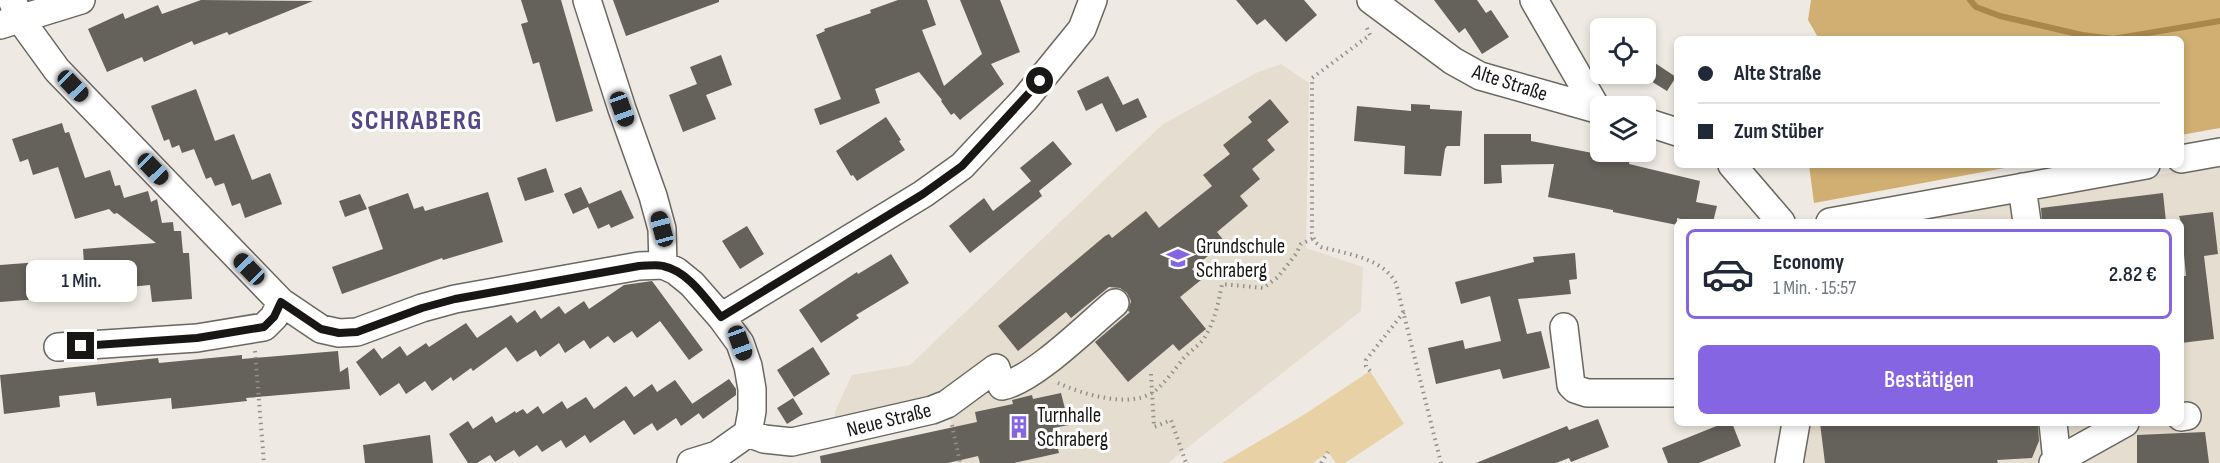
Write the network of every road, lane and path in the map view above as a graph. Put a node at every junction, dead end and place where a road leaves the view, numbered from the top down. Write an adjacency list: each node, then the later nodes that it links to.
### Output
1 (81, 0): 6 (street)
2 (587, 0): 20 (street)
3 (1093, 0): 24 (street)
4 (1534, 0): 7 (street)
5 (1369, 13): 8 (street, Alte Straße); 19 (path)
6 (11, 14): 21 (street)
7 (1591, 96)
8 (1590, 107)
9 (1656, 125): 10 (street)
10 (1674, 131)
11 (2220, 153): 12 (street)
12 (2184, 159)
13 (1735, 168): 16 (street)
14 (2129, 168): 15 (street)
15 (2022, 187): 17 (street); 18 (street)
16 (1778, 219)
17 (1846, 219)
18 (2027, 219)
19 (1314, 238): 23 (path); 31 (path)
20 (663, 265): 21 (street); 24 (street)
21 (281, 302): 26 (street)
22 (1115, 303): 28 (street, Neue Straße)
23 (1404, 312): 29 (path); 46 (path)
24 (721, 317): 37 (street)
25 (1564, 327): 32 (street)
26 (254, 329): 27 (street); 40 (path)
27 (58, 347)
28 (1039, 367): 31 (path); 33 (street, Neue Straße)
29 (1370, 371)
30 (1151, 374): 31 (path)
31 (1152, 393): 44 (path)
32 (1674, 393)
33 (947, 404): 37 (street, Neue Straße); 43 (path)
34 (1795, 426): 47 (street)
35 (2053, 426): 39 (street)
36 (2120, 426): 39 (street)
37 (748, 433): 41 (street); 42 (street)
38 (1328, 452): 45 (path)
39 (2055, 462)
40 (264, 463)
41 (691, 463)
42 (720, 463)
43 (960, 463)
44 (1186, 463)
45 (1321, 463)
46 (1441, 463)
47 (1789, 463)

